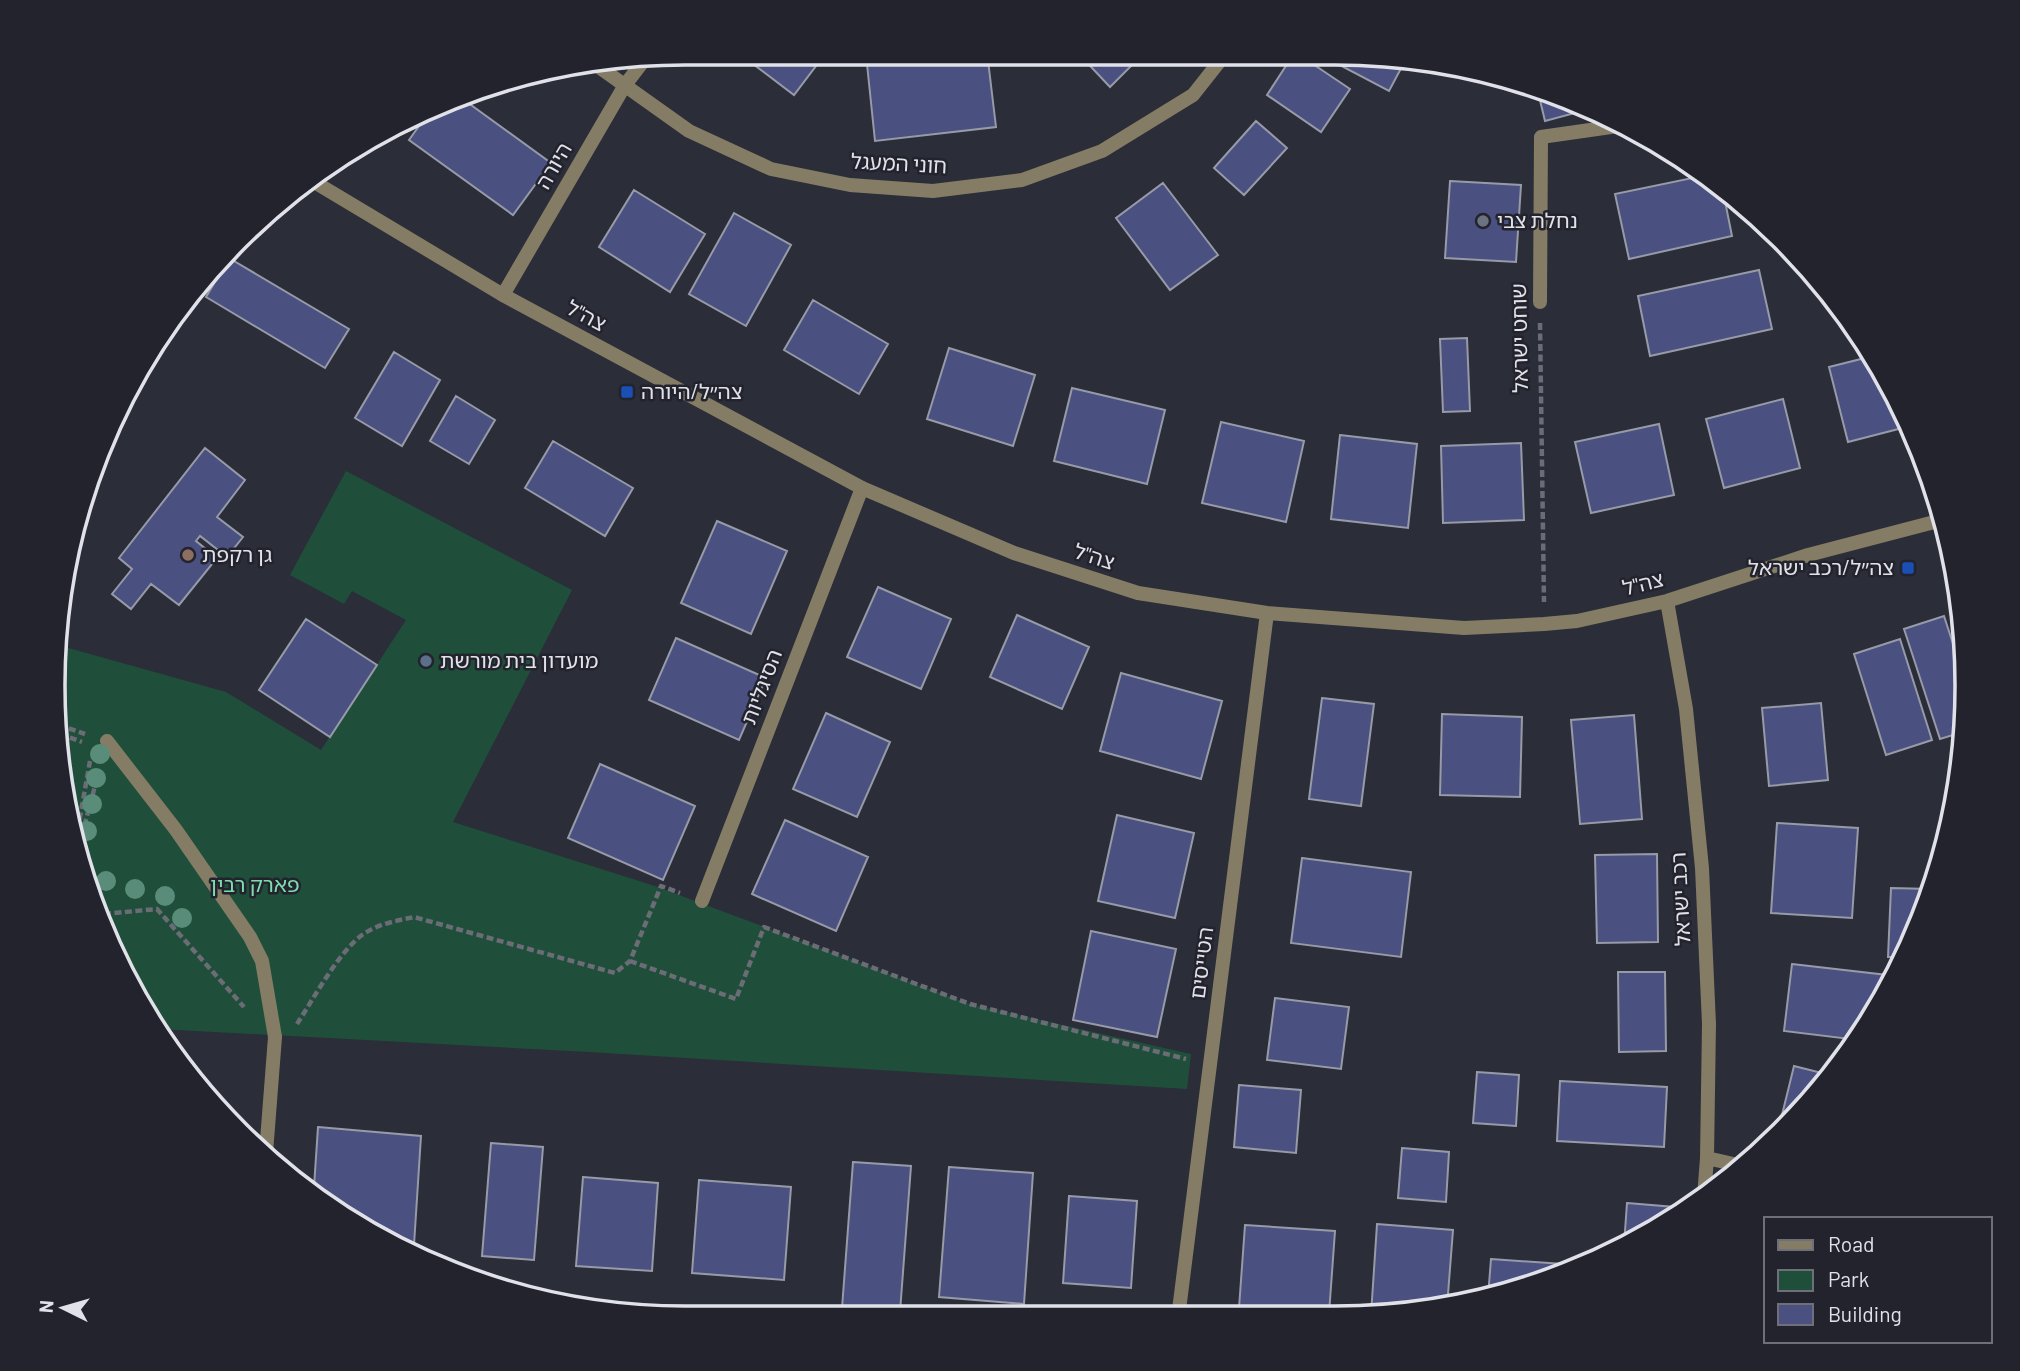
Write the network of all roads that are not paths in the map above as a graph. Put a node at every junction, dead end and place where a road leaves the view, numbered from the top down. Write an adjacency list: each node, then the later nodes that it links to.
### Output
1 (1217, 65): 4 (street, חוני המעגל)
2 (639, 67): 4 (street, היורה)
3 (603, 70): 4 (street, חוני המעגל)
4 (625, 85): 7 (street, היורה)
5 (1606, 128): 8 (street, שוחט ישראל)
6 (319, 185): 7 (street, צה"ל)
7 (503, 295): 9 (street, צה"ל)
8 (1540, 302)
9 (862, 488): 12 (street, צה"ל); 14 (street, הסיגליות)
10 (1933, 522): 11 (street, צה"ל)
11 (1667, 601): 12 (street, צה"ל); 16 (street, רכב ישראל)
12 (1267, 613): 19 (street, הטייסים)
13 (100, 743): 15 (street)
14 (702, 901)
15 (267, 1143)
16 (1707, 1158): 17 (street); 18 (street, רכב ישראל)
17 (1730, 1163)
18 (1705, 1183)
19 (1180, 1306)

